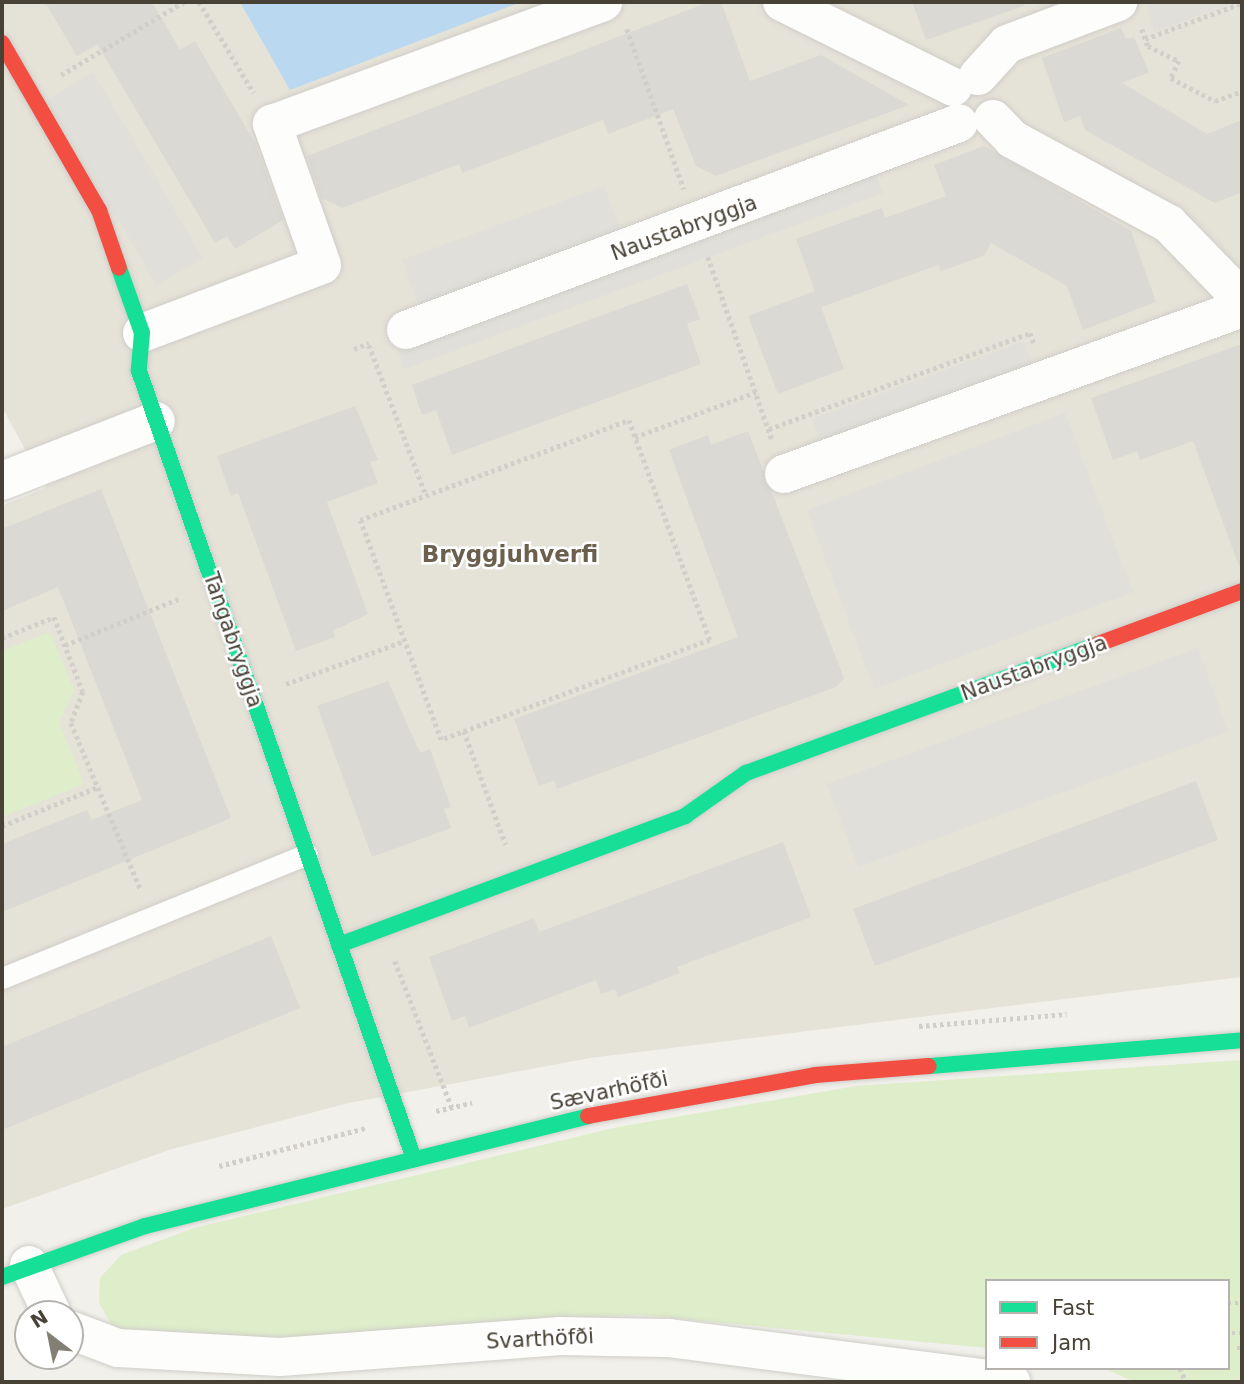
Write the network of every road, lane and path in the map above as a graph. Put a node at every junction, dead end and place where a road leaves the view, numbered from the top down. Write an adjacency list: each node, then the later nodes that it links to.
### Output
1 (184, 2): 10 (path)
2 (199, 2): 12 (path)
3 (782, 2): 11 (street)
4 (1242, 3): 7 (path)
5 (1118, 6): 7 (path); 11 (street, Naustabryggja)
6 (612, 8): 12 (street); 13 (path)
7 (1145, 39): 9 (path)
8 (2, 43): 10 (street, Tangabryggja)
9 (1242, 91)
10 (31, 94): 17 (street, Tangabryggja)
11 (971, 101): 13 (street, Naustabryggja); 14 (street)
12 (272, 124): 17 (street)
13 (696, 224): 16 (street, Naustabryggja); 20 (path)
14 (1242, 299)
15 (1242, 308): 19 (street)
16 (406, 330)
17 (142, 333): 21 (street, Tangabryggja)
18 (369, 343): 26 (path)
19 (1046, 379): 22 (path); 24 (street)
20 (756, 393): 22 (path); 23 (path)
21 (156, 421): 25 (street); 27 (street, Tangabryggja)
22 (769, 429): 24 (path)
23 (635, 437): 26 (path); 33 (path)
24 (785, 474)
25 (2, 481)
26 (426, 495): 30 (path)
27 (213, 585): 31 (path); 32 (street, Tangabryggja)
28 (1242, 591): 37 (street, Naustabryggja)
29 (2, 638): 31 (path)
30 (404, 641): 32 (path); 33 (path)
31 (65, 645): 34 (path)
32 (252, 696): 36 (street, Tangabryggja)
33 (464, 731): 37 (path)
34 (98, 787): 35 (path); 38 (path)
35 (2, 826)
36 (307, 854): 38 (lane); 40 (street, Tangabryggja)
37 (519, 878): 39 (street)
38 (153, 917): 41 (lane)
39 (383, 929): 40 (street); 43 (path)
40 (339, 945): 44 (street, Tangabryggja)
41 (2, 978)
42 (1242, 1040): 44 (street, Sævarhöfði)
43 (452, 1108)
44 (414, 1159): 45 (street, Sævarhöfði)
45 (15, 1271): 46 (street)
46 (40, 1300)
47 (1232, 1333): 48 (path)
48 (1242, 1333)
49 (84, 1335): 50 (street, Svarthöfði)
50 (1011, 1382)

